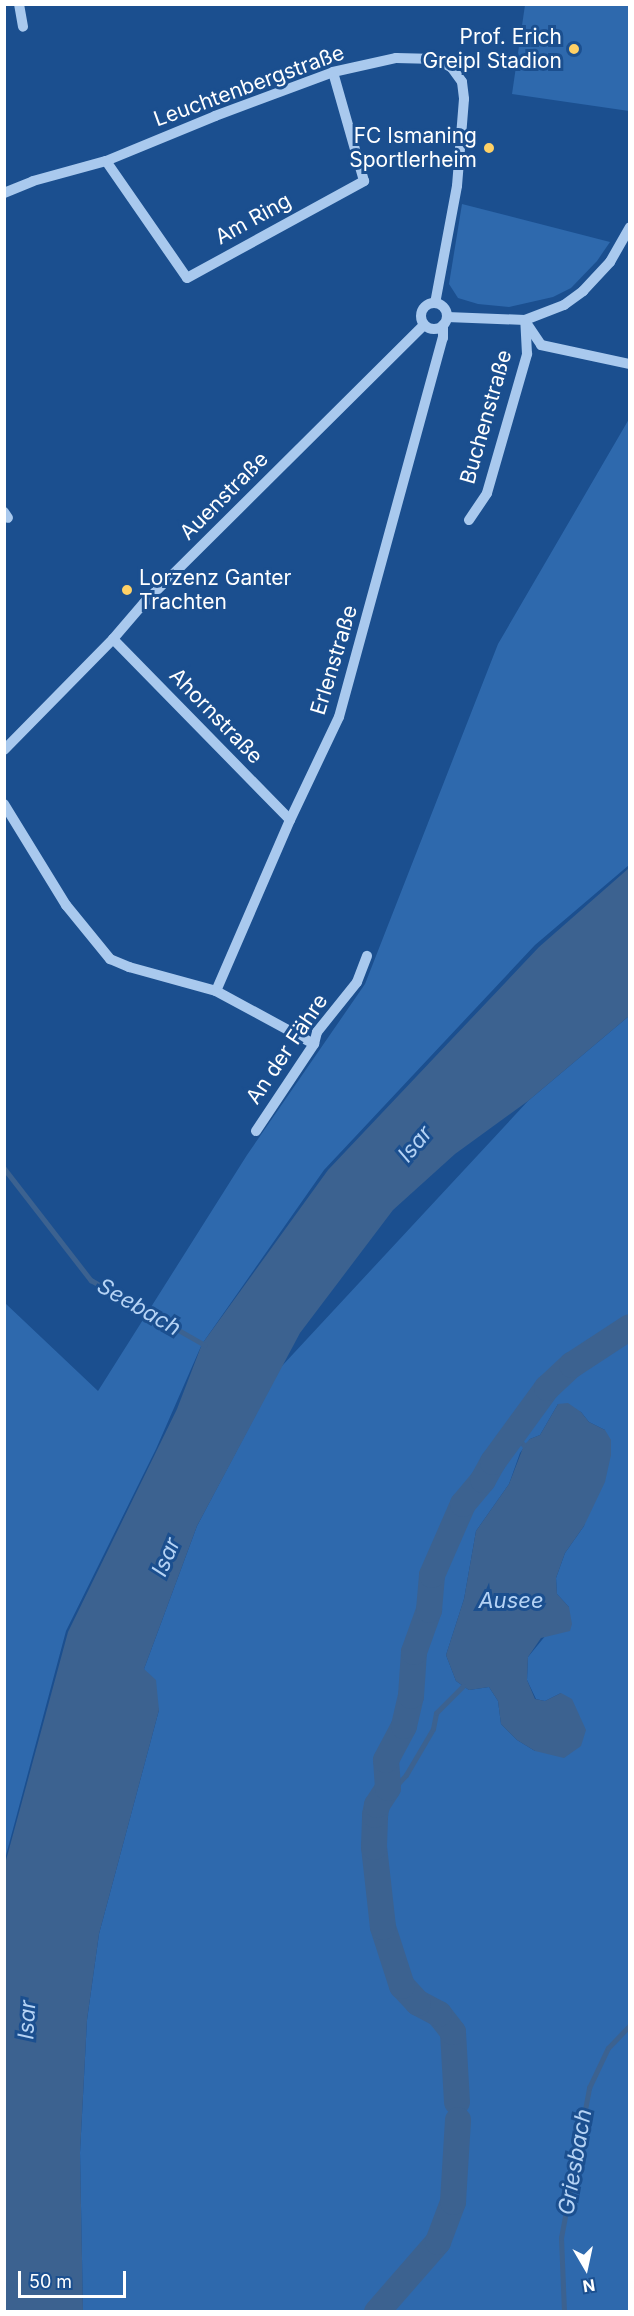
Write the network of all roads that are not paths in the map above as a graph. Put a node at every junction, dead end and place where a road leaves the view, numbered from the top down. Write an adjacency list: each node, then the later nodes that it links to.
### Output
1 (19, 4): 2 (street)
2 (23, 27)
3 (333, 72): 4 (street, Leuchtenbergstraße); 4 (street, Am Ring); 7 (street, Leuchtenbergstraße)
4 (106, 161): 5 (street, Leuchtenbergstraße)
5 (4, 192)
6 (630, 227): 8 (street)
7 (435, 303): 9 (street); 10 (street)
8 (525, 320): 9 (street); 11 (street); 12 (street, Buchenstraße)
9 (445, 321): 10 (street); 16 (street, Erlenstraße)
10 (424, 325): 13 (street, Auenstraße)
11 (630, 364)
12 (469, 520)
13 (113, 639): 14 (street, Auenstraße); 16 (street, Ahornstraße)
14 (4, 750)
15 (4, 804): 18 (street)
16 (290, 820): 18 (street, Erlenstraße)
17 (367, 956): 19 (street, An der Fähre)
18 (216, 990): 19 (street)
19 (314, 1044): 20 (street, An der Fähre)
20 (256, 1131)

